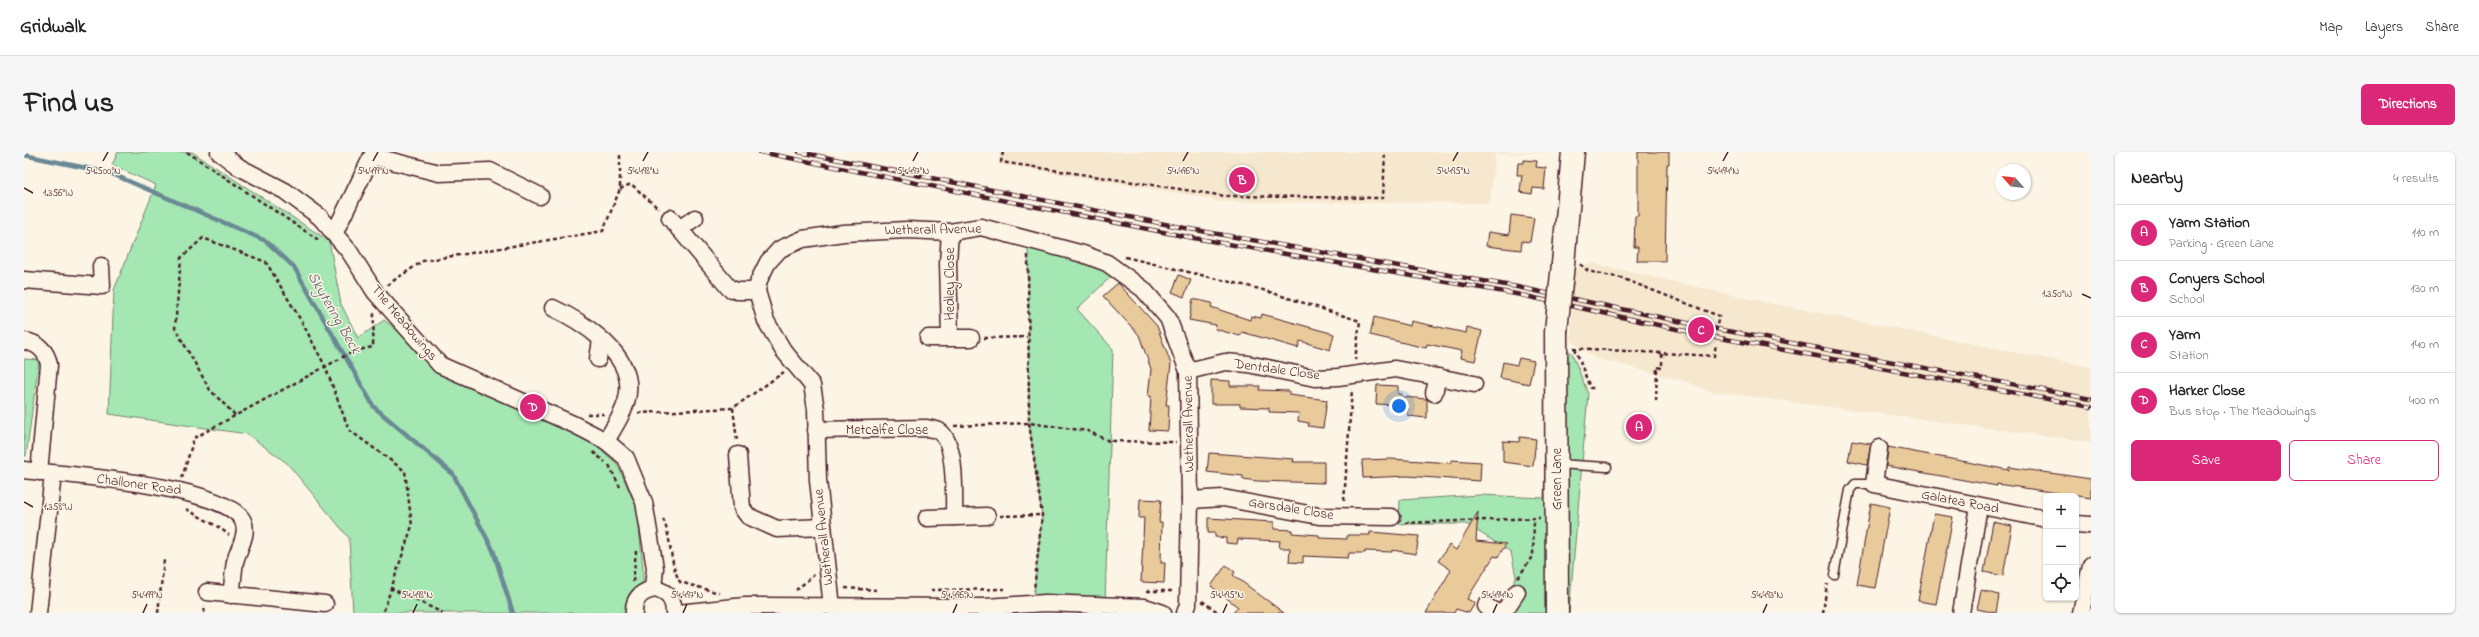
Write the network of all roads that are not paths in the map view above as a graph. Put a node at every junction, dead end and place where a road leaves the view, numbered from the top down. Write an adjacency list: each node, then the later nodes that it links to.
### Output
1 (219, 152): 6 (street, The Meadowings)
2 (1573, 152): 25 (main road, Green Lane, bridge)
3 (540, 196): 6 (street)
4 (695, 218): 9 (street)
5 (950, 232): 9 (street, Wetherall Avenue); 11 (street, Hedley Close); 17 (street, Wetherall Avenue)
6 (328, 238): 22 (street, The Meadowings)
7 (101, 266): 8 (street)
8 (24, 280)
9 (757, 291): 21 (street, Wetherall Avenue)
10 (553, 308): 14 (street)
11 (950, 337): 12 (street, Hedley Close); 13 (street, Hedley Close)
12 (928, 338)
13 (971, 338)
14 (601, 340): 16 (street); 22 (street)
15 (24, 341): 27 (street)
16 (598, 359)
17 (1188, 371): 18 (street, Dentdale Close); 29 (street, Wetherall Avenue)
18 (1438, 377): 19 (street, Dentdale Close); 20 (street)
19 (1474, 384)
20 (1434, 394)
21 (816, 430): 32 (street, Metcalfe Close); 38 (street, Wetherall Avenue)
22 (606, 441): 41 (street, The Meadowings)
23 (1879, 448): 28 (street)
24 (738, 455): 38 (street)
25 (1557, 464): 26 (lane); 56 (main road, Green Lane)
26 (1608, 467)
27 (39, 472): 44 (street, Challoner Road); 49 (street)
28 (1874, 484): 30 (street, Galatea Road); 40 (lane)
29 (1190, 500): 33 (street, Garsdale Close); 54 (street, Wetherall Avenue)
30 (1980, 506): 35 (street, Galatea Road); 57 (street)
31 (987, 516): 32 (street)
32 (954, 517): 34 (street)
33 (1392, 517)
34 (927, 518)
35 (2043, 519)
36 (2079, 524): 37 (street)
37 (2091, 525)
38 (823, 527): 46 (street, Wetherall Avenue)
39 (2091, 565): 58 (street)
40 (1834, 575)
41 (653, 589): 50 (street); 51 (street)
42 (207, 592): 44 (street)
43 (1517, 592): 55 (street)
44 (231, 595): 45 (street)
45 (315, 607)
46 (832, 607): 47 (street); 48 (street)
47 (728, 610): 52 (street)
48 (985, 610): 53 (street)
49 (38, 613)
50 (634, 613)
51 (674, 613)
52 (678, 613)
53 (1163, 613)
54 (1185, 613)
55 (1503, 613)
56 (1557, 613)
57 (1961, 613)
58 (2081, 613)

